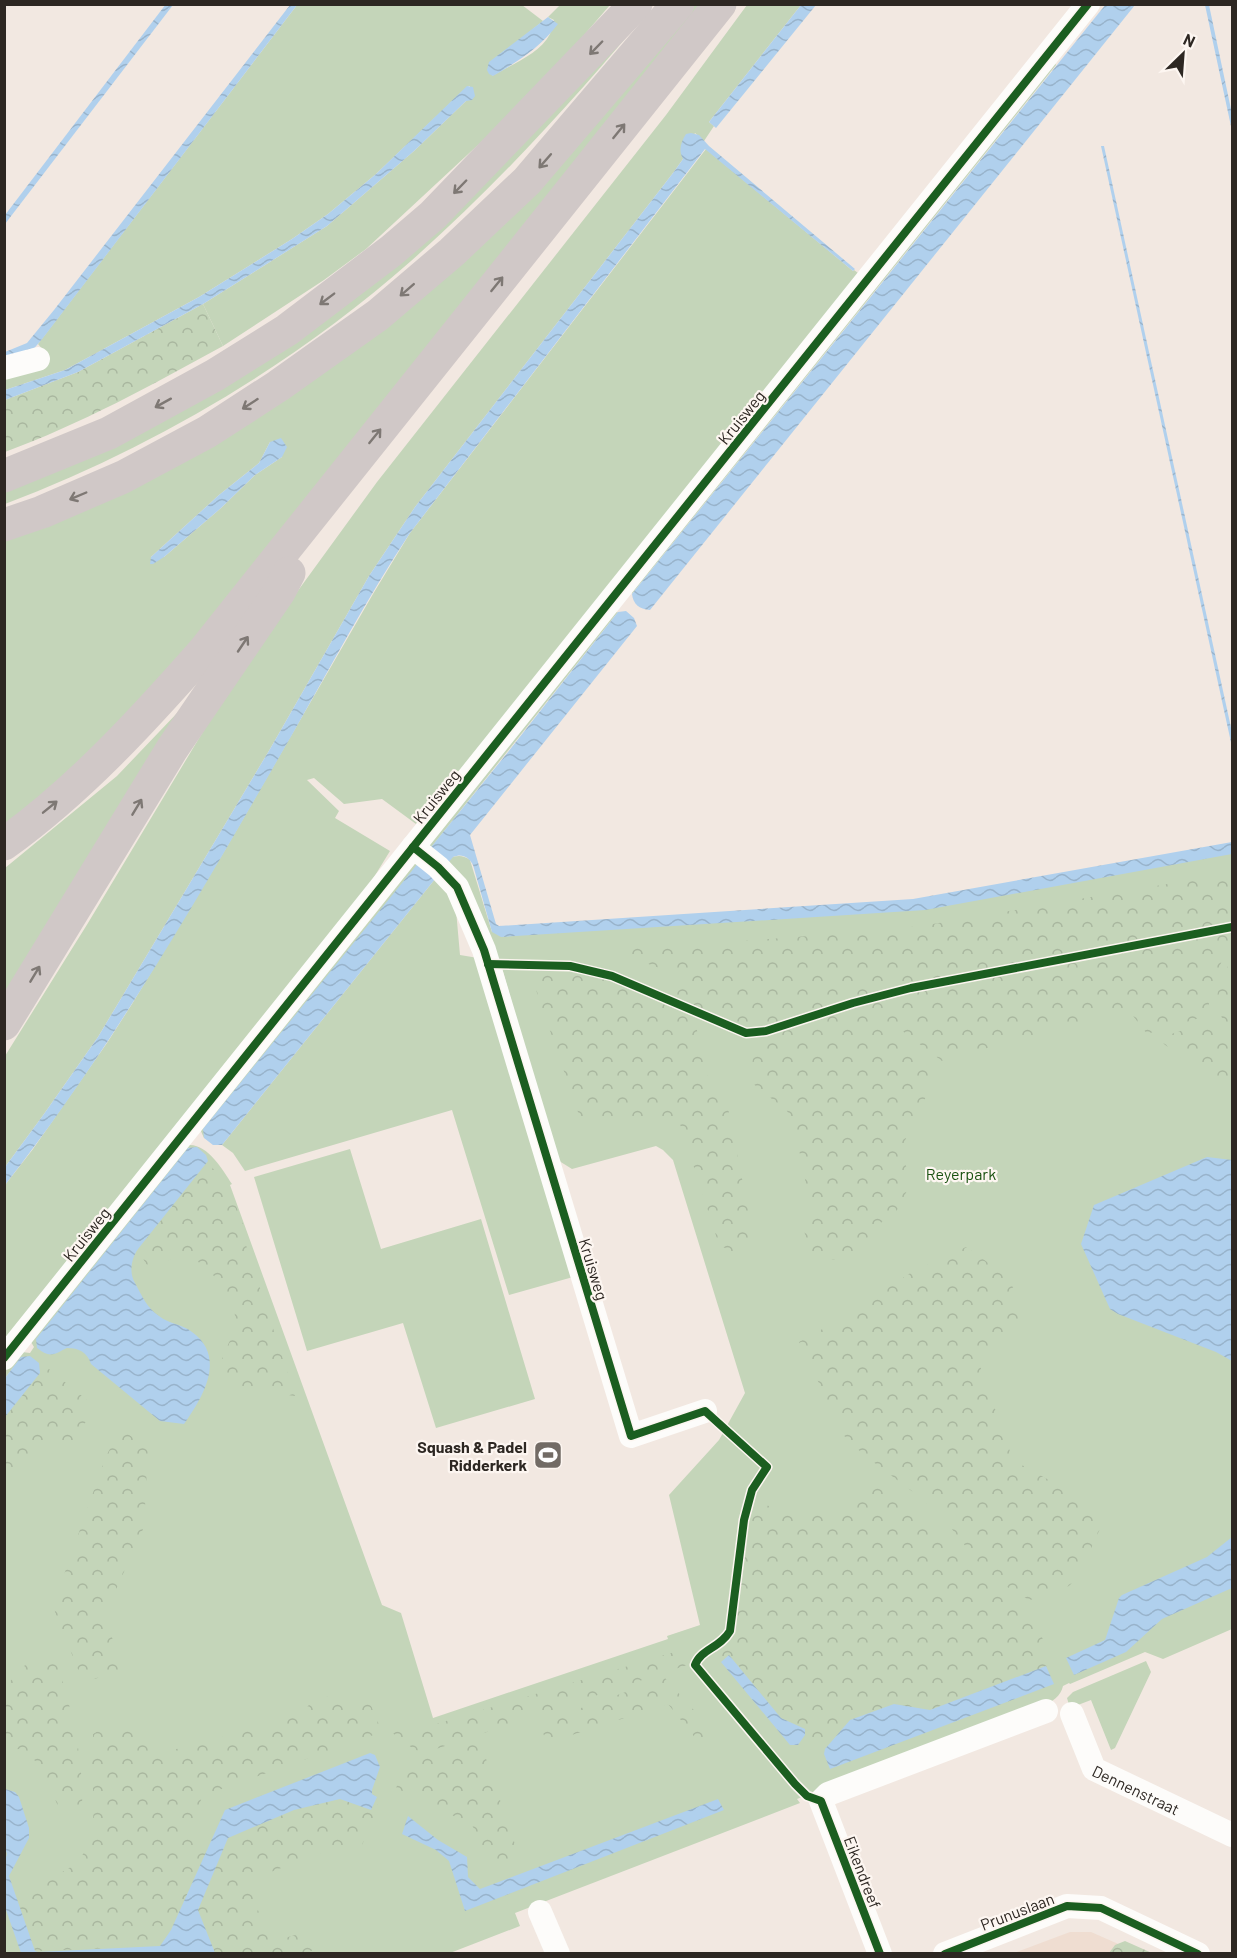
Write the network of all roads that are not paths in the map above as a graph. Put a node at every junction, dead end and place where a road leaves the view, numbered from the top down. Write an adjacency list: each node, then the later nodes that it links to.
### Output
1 (636, 4): 7 (highway, one-way to 7)
2 (678, 4): 9 (highway, one-way to 9)
3 (720, 4): 8 (highway, one-way to 3)
4 (1088, 4): 11 (street, Kruisweg)
5 (38, 359): 6 (street)
6 (4, 368)
7 (4, 476)
8 (339, 482): 10 (highway, one-way to 8); 12 (highway, one-way to 8)
9 (4, 525)
10 (4, 844)
11 (426, 857): 13 (street, Kruisweg); 14 (street, Kruisweg)
12 (4, 1024)
13 (4, 1358)
14 (705, 1411)
15 (1046, 1711): 20 (street, Eikendreef)
16 (1072, 1714): 17 (street, Dennenstraat)
17 (1233, 1835)
18 (540, 1912): 19 (street)
19 (558, 1953)
20 (880, 1953)
21 (945, 1953): 22 (street, Prunuslaan)
22 (1198, 1953)

